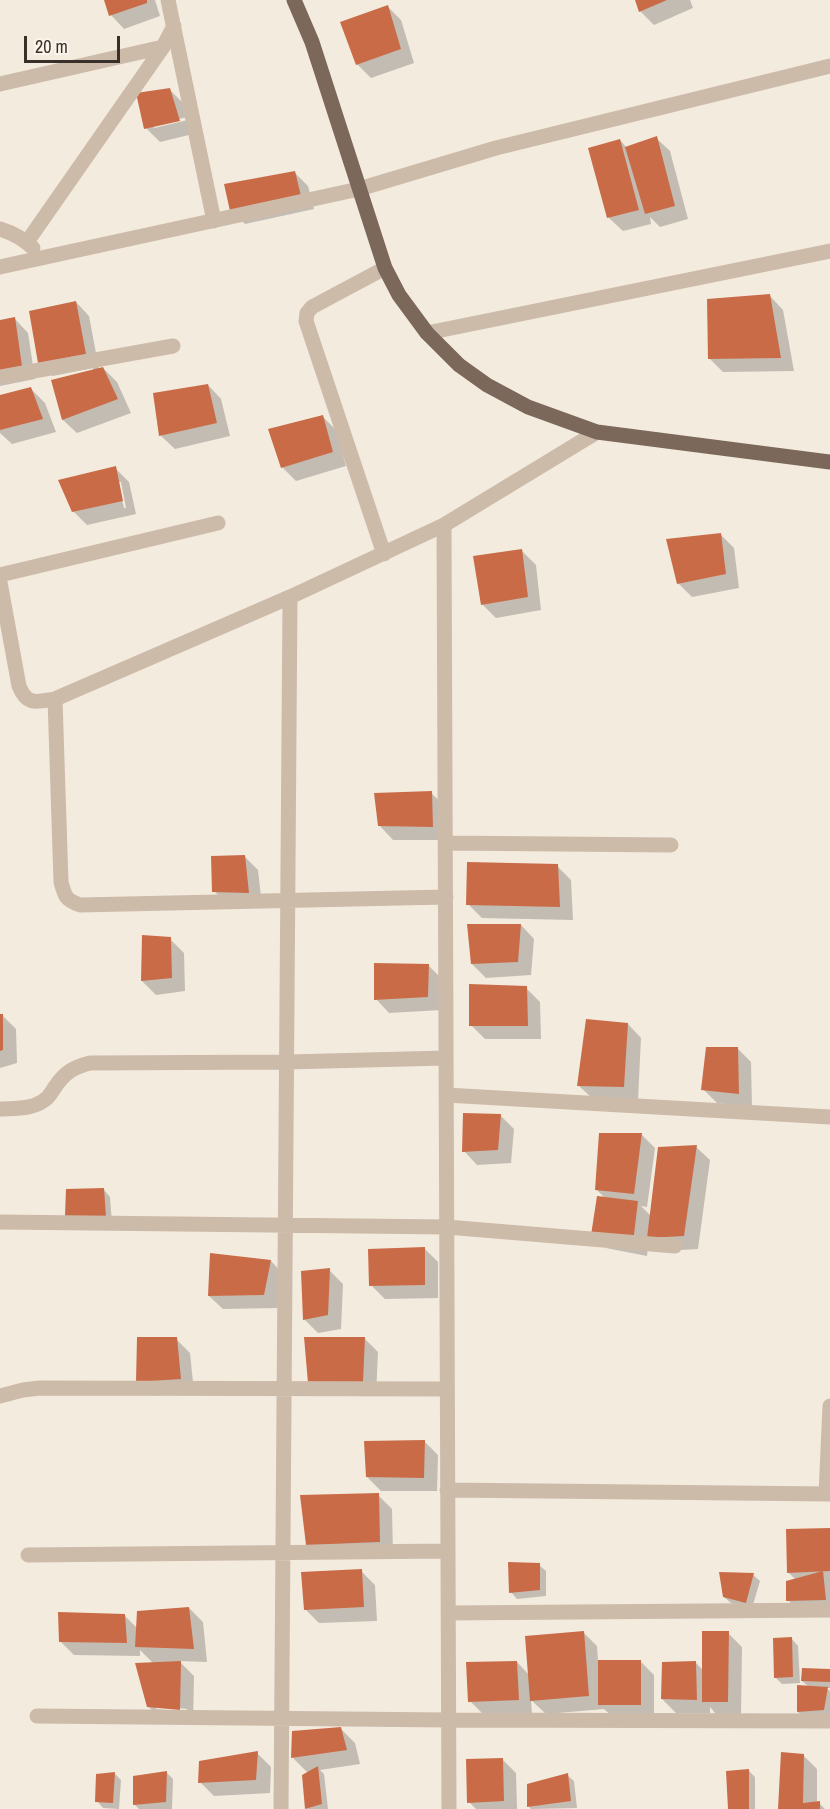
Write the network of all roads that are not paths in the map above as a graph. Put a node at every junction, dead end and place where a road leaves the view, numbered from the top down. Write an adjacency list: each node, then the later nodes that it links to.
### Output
1 (168, 0): 3 (street)
2 (294, 0): 7 (main road)
3 (174, 26): 4 (street); 8 (street)
4 (163, 47): 6 (street); 10 (street)
5 (830, 66): 7 (street)
6 (0, 84)
7 (359, 189): 8 (street); 14 (main road)
8 (214, 221): 12 (street)
9 (0, 229): 10 (street)
10 (27, 242): 12 (street)
11 (830, 251): 15 (street)
12 (42, 258): 13 (street)
13 (0, 267)
14 (385, 268): 15 (main road); 22 (street)
15 (427, 333): 18 (main road)
16 (173, 346): 17 (street)
17 (0, 377)
18 (597, 432): 19 (main road); 21 (street)
19 (830, 462)
20 (218, 523): 23 (street)
21 (444, 525): 22 (street); 27 (street)
22 (384, 554): 25 (street)
23 (0, 575)
24 (0, 582): 26 (street)
25 (290, 597): 26 (street); 30 (street)
26 (55, 699): 30 (street)
27 (445, 843): 28 (street); 29 (street)
28 (671, 845)
29 (446, 897): 30 (street); 31 (street)
30 (288, 900): 32 (street)
31 (446, 1058): 32 (street); 33 (street)
32 (287, 1062): 34 (street); 37 (street)
33 (446, 1095): 35 (street); 38 (street)
34 (0, 1109)
35 (830, 1116)
36 (0, 1222): 37 (street)
37 (286, 1226): 38 (street); 40 (street)
38 (447, 1227): 39 (street); 41 (street)
39 (675, 1246)
40 (285, 1388): 41 (street); 42 (street); 47 (street)
41 (447, 1389): 44 (street)
42 (0, 1396)
43 (830, 1406): 45 (street)
44 (447, 1490): 45 (street); 46 (street)
45 (828, 1494)
46 (448, 1551): 47 (street); 50 (street)
47 (283, 1553): 48 (street); 52 (street)
48 (28, 1555)
49 (830, 1610): 50 (street)
50 (448, 1613): 53 (street)
51 (37, 1716): 52 (street)
52 (282, 1718): 53 (street); 55 (street)
53 (449, 1720): 54 (street); 56 (street)
54 (830, 1721)
55 (281, 1809)
56 (449, 1809)

